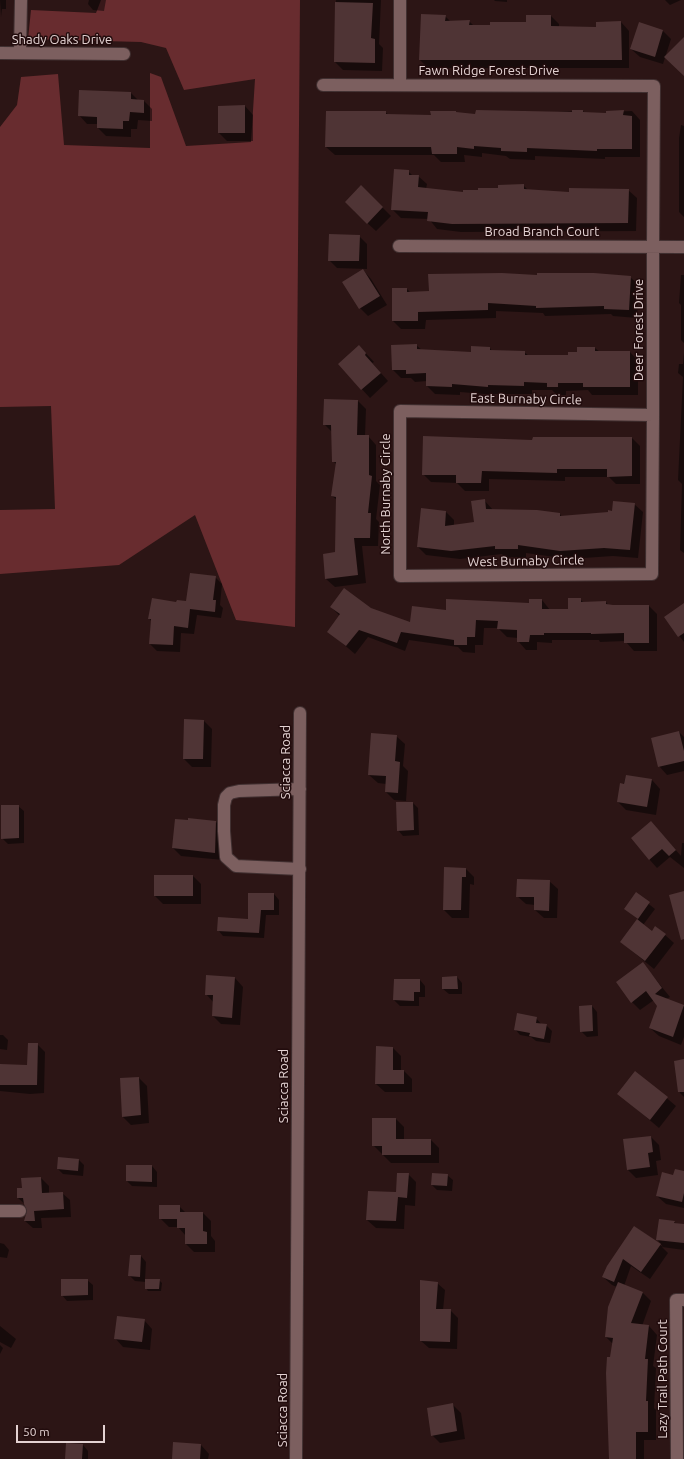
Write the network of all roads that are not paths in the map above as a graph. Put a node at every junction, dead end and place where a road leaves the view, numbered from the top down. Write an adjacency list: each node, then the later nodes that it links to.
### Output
1 (21, 0): 4 (street)
2 (400, 0): 7 (street)
3 (0, 53): 4 (street, Shady Oaks Drive)
4 (20, 53): 5 (street, Shady Oaks Drive)
5 (124, 54)
6 (323, 84): 7 (street, Fawn Ridge Forest Drive)
7 (400, 84): 8 (street, Fawn Ridge Forest Drive)
8 (654, 86): 10 (street, Deer Forest Drive)
9 (399, 246): 10 (street, Broad Branch Court)
10 (653, 247): 11 (street, Broad Branch Court); 13 (street, Deer Forest Drive)
11 (684, 247)
12 (400, 411): 13 (street, East Burnaby Circle); 15 (street, North Burnaby Circle)
13 (653, 415): 14 (street, Deer Forest Drive)
14 (652, 574): 15 (street, West Burnaby Circle)
15 (400, 576)
16 (300, 713): 17 (street, Sciacca Road)
17 (300, 789): 18 (street, Sciacca Road); 18 (street)
18 (300, 869): 22 (street, Sciacca Road)
19 (0, 1211): 20 (street)
20 (20, 1211)
21 (680, 1300): 23 (street, Lazy Trail Path Court)
22 (296, 1459)
23 (677, 1459)

